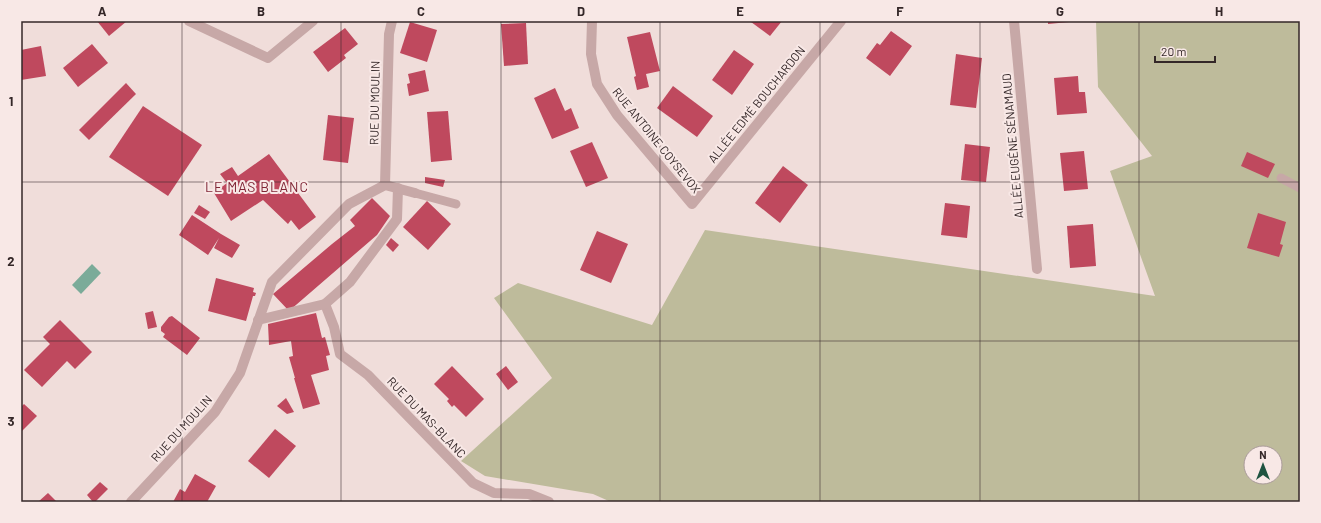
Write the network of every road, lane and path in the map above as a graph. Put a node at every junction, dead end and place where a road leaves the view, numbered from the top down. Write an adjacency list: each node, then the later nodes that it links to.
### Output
1 (189, 21): 2 (street)
2 (313, 21)
3 (392, 21): 8 (street, RUE DU MOULIN)
4 (592, 21): 13 (street, RUE ANTOINE COYSEVOX)
5 (841, 21): 13 (street, ALLÉE EDMÉ BOUCHARDON)
6 (1014, 21): 14 (street, ALLÉE EUGÉNE SÉNAMAUD)
7 (1281, 178): 10 (lane)
8 (385, 185): 9 (street); 16 (street, RUE DU MOULIN)
9 (398, 188): 11 (street); 15 (street)
10 (1300, 188)
11 (415, 193): 12 (lane)
12 (456, 204)
13 (692, 204)
14 (1037, 269)
15 (325, 304): 16 (street); 18 (street, RUE DU MAS-BLANC)
16 (258, 320): 17 (street, RUE DU MOULIN)
17 (131, 502)
18 (549, 502)

